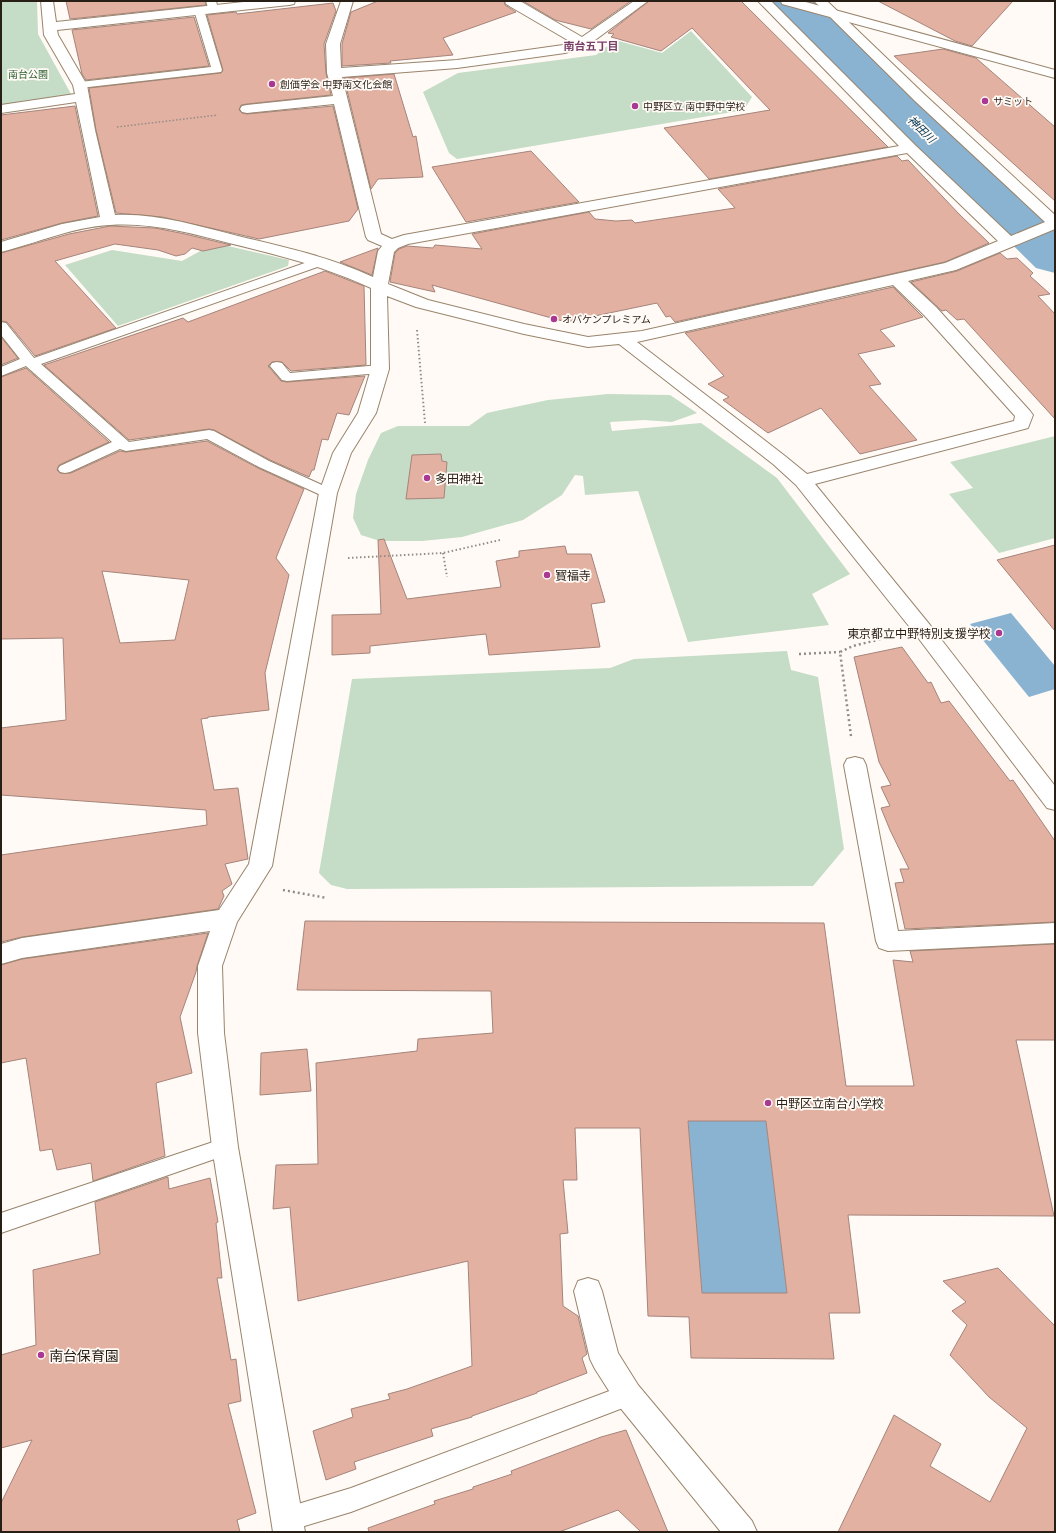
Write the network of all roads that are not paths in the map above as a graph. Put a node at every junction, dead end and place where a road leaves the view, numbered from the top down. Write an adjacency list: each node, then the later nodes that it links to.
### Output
1 (47, 1): 12 (street)
2 (289, 1): 8 (street)
3 (347, 1): 14 (street)
4 (511, 1): 13 (street)
5 (642, 1): 13 (street)
6 (764, 1): 20 (street)
7 (787, 1): 9 (street)
8 (212, 5): 10 (street)
9 (820, 5): 11 (street)
10 (199, 10): 12 (street); 16 (lane)
11 (835, 14): 15 (street); 22 (street)
12 (50, 27): 16 (street)
13 (582, 43): 14 (street)
14 (334, 73): 17 (street)
15 (1055, 74)
16 (82, 91): 18 (street); 21 (street)
17 (340, 99): 19 (street); 24 (street)
18 (1, 109)
19 (247, 109)
20 (910, 148): 23 (street); 24 (street)
21 (108, 220): 25 (street); 26 (street)
22 (1052, 224): 23 (street)
23 (1012, 241): 27 (street)
24 (392, 245): 28 (street)
25 (1, 247)
26 (319, 262): 28 (street); 31 (lane)
27 (897, 280): 30 (street); 37 (street)
28 (379, 286): 30 (street); 33 (street)
29 (1, 326): 31 (lane)
30 (623, 339): 37 (street)
31 (30, 361): 34 (lane); 35 (lane)
32 (277, 366): 33 (lane)
33 (380, 369): 38 (street)
34 (1, 372)
35 (121, 443): 36 (lane); 38 (lane)
36 (64, 469)
37 (803, 481): 40 (street)
38 (328, 493): 41 (street)
39 (855, 765): 42 (street)
40 (1055, 802)
41 (226, 920): 43 (street); 44 (street)
42 (1055, 934)
43 (1, 954)
44 (225, 1147): 45 (lane); 48 (street)
45 (1, 1223)
46 (588, 1291): 47 (street)
47 (628, 1395): 48 (lane); 49 (street)
48 (289, 1526)
49 (741, 1532)

